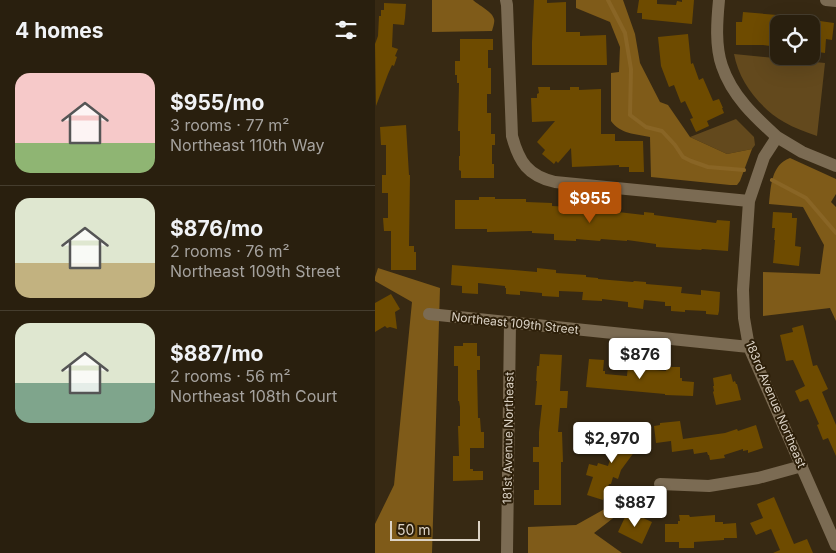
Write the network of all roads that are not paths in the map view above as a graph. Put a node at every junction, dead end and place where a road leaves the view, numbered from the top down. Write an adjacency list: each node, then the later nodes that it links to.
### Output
1 (506, 0): 7 (street)
2 (719, 0): 5 (street)
3 (826, 0): 4 (street)
4 (836, 1)
5 (777, 137): 6 (street); 7 (street, 183rd Avenue Northeast)
6 (836, 166)
7 (749, 201): 10 (street, 183rd Avenue Northeast)
8 (429, 314): 9 (street, Northeast 109th Street)
9 (509, 322): 10 (street, Northeast 109th Street); 14 (street, 181st Avenue Northeast)
10 (749, 347): 11 (street, 183rd Avenue Northeast)
11 (802, 466): 12 (street); 13 (street, 183rd Avenue Northeast)
12 (661, 484)
13 (836, 545)
14 (507, 553)

